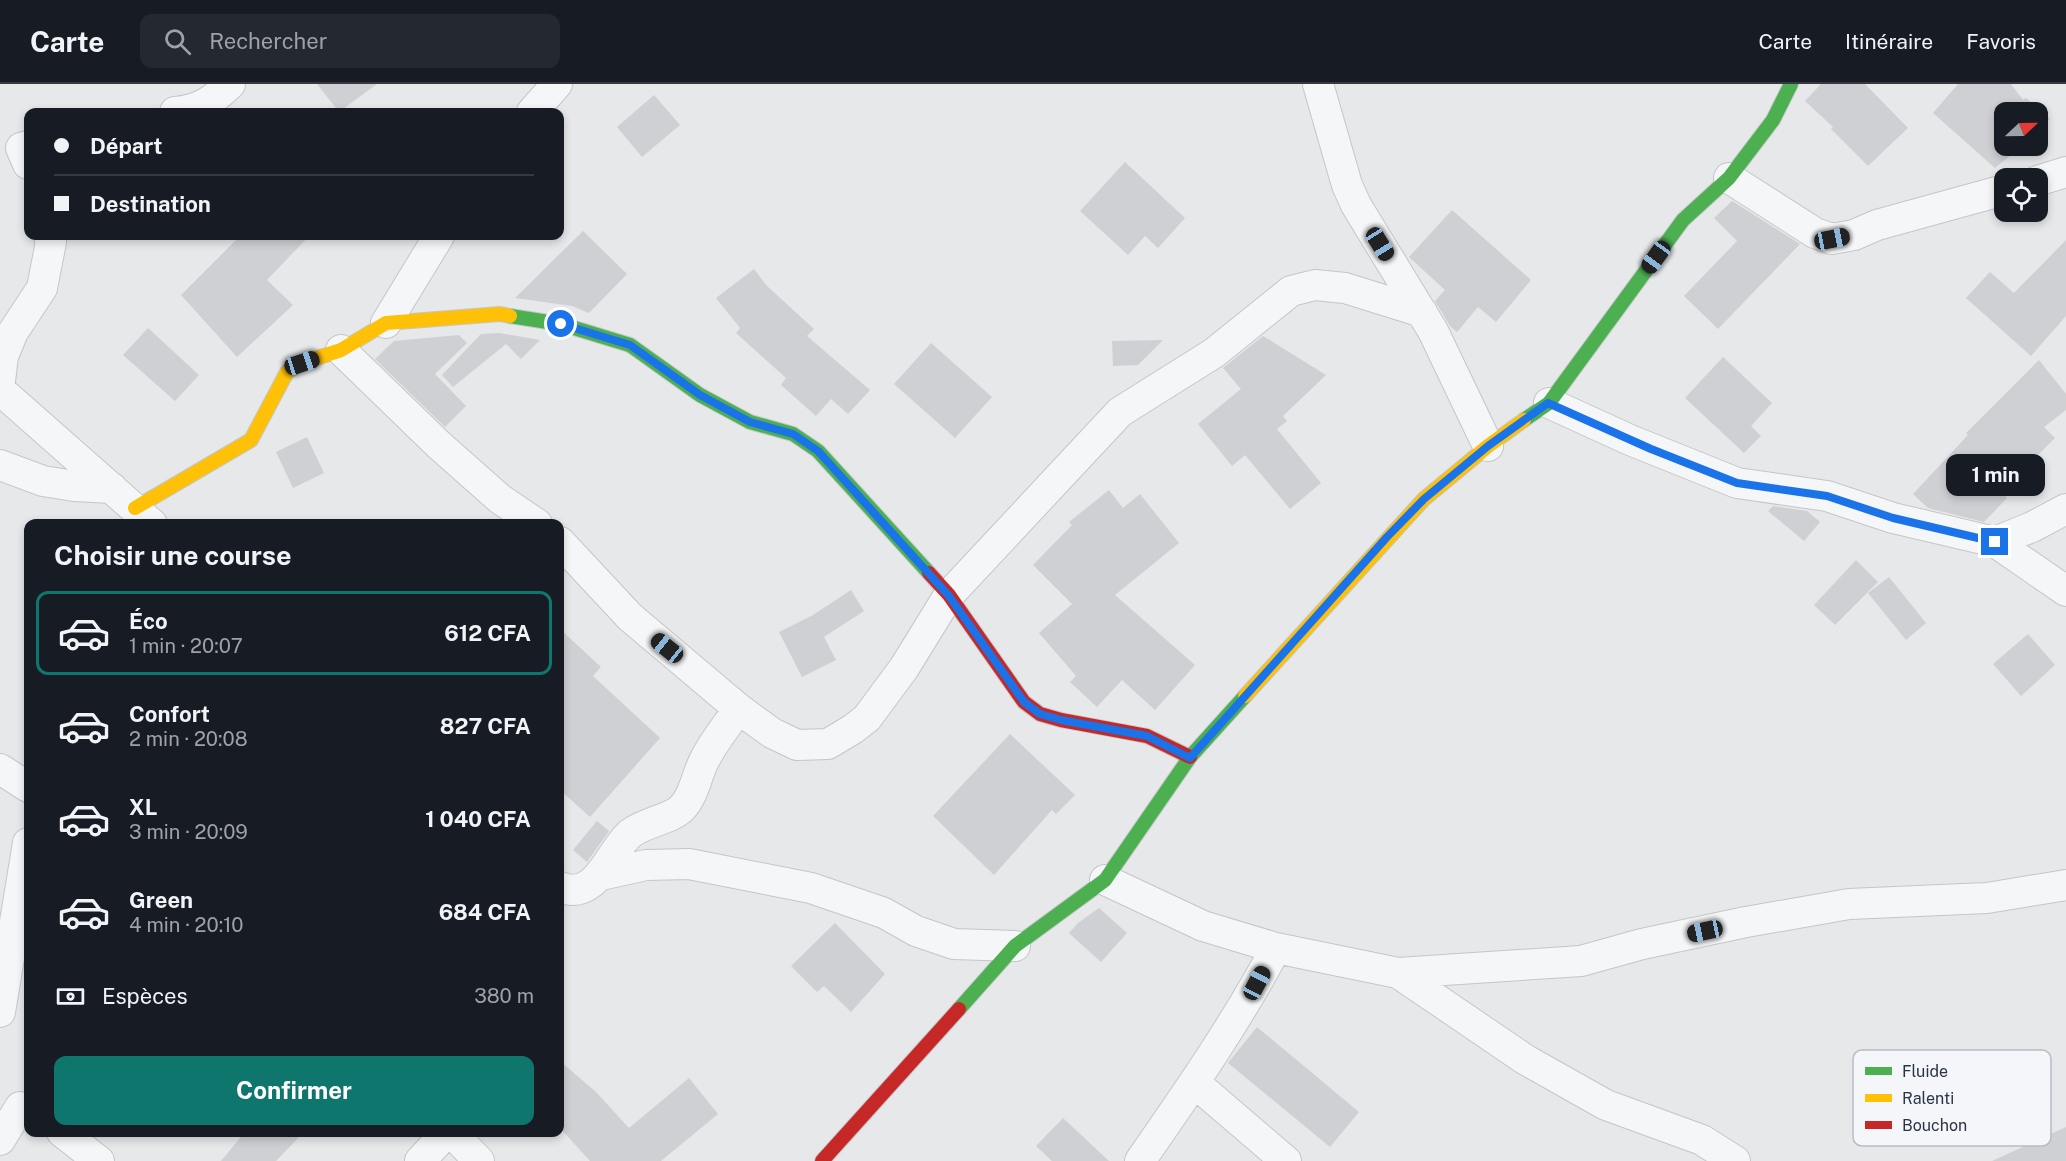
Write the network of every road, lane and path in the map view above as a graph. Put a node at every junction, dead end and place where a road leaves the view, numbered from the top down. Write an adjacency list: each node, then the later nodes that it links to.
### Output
1 (230, 84): 5 (street)
2 (557, 84): 6 (street)
3 (1318, 84): 13 (street)
4 (1791, 84): 8 (street)
5 (194, 108)
6 (536, 108)
7 (2066, 172): 9 (street)
8 (1729, 178): 10 (street); 18 (street)
9 (2048, 178)
10 (1994, 193)
11 (51, 240): 16 (street)
12 (437, 240): 14 (street)
13 (1422, 312): 19 (street); 28 (street)
14 (386, 323): 15 (street); 28 (street)
15 (341, 350): 23 (street); 24 (street)
16 (0, 381)
17 (0, 390): 21 (street)
18 (1548, 403): 19 (street); 25 (street)
19 (1488, 446): 30 (street)
20 (0, 465): 21 (street)
21 (112, 488): 23 (street)
22 (2066, 509): 25 (street)
23 (143, 516)
24 (530, 519)
25 (1995, 542): 27 (street)
26 (564, 546): 29 (street)
27 (2066, 591)
28 (949, 596): 29 (street); 30 (street)
29 (739, 709): 34 (street)
30 (1190, 758): 35 (street)
31 (0, 769): 32 (street)
32 (24, 785)
33 (24, 867): 41 (street)
34 (601, 875): 37 (street); 38 (street)
35 (1105, 880): 38 (street); 39 (street)
36 (2066, 885): 40 (street)
37 (564, 886)
38 (1015, 946): 48 (street)
39 (1276, 948): 40 (street); 42 (street)
40 (1398, 973): 54 (street)
41 (0, 1012)
42 (1195, 1083): 52 (street); 53 (street)
43 (16, 1105): 47 (street)
44 (68, 1137): 49 (street)
45 (444, 1137): 50 (street)
46 (454, 1137): 51 (street)
47 (0, 1140)
48 (830, 1159)
49 (99, 1161)
50 (420, 1161)
51 (479, 1161)
52 (1140, 1161)
53 (1286, 1161)
54 (1735, 1161)

